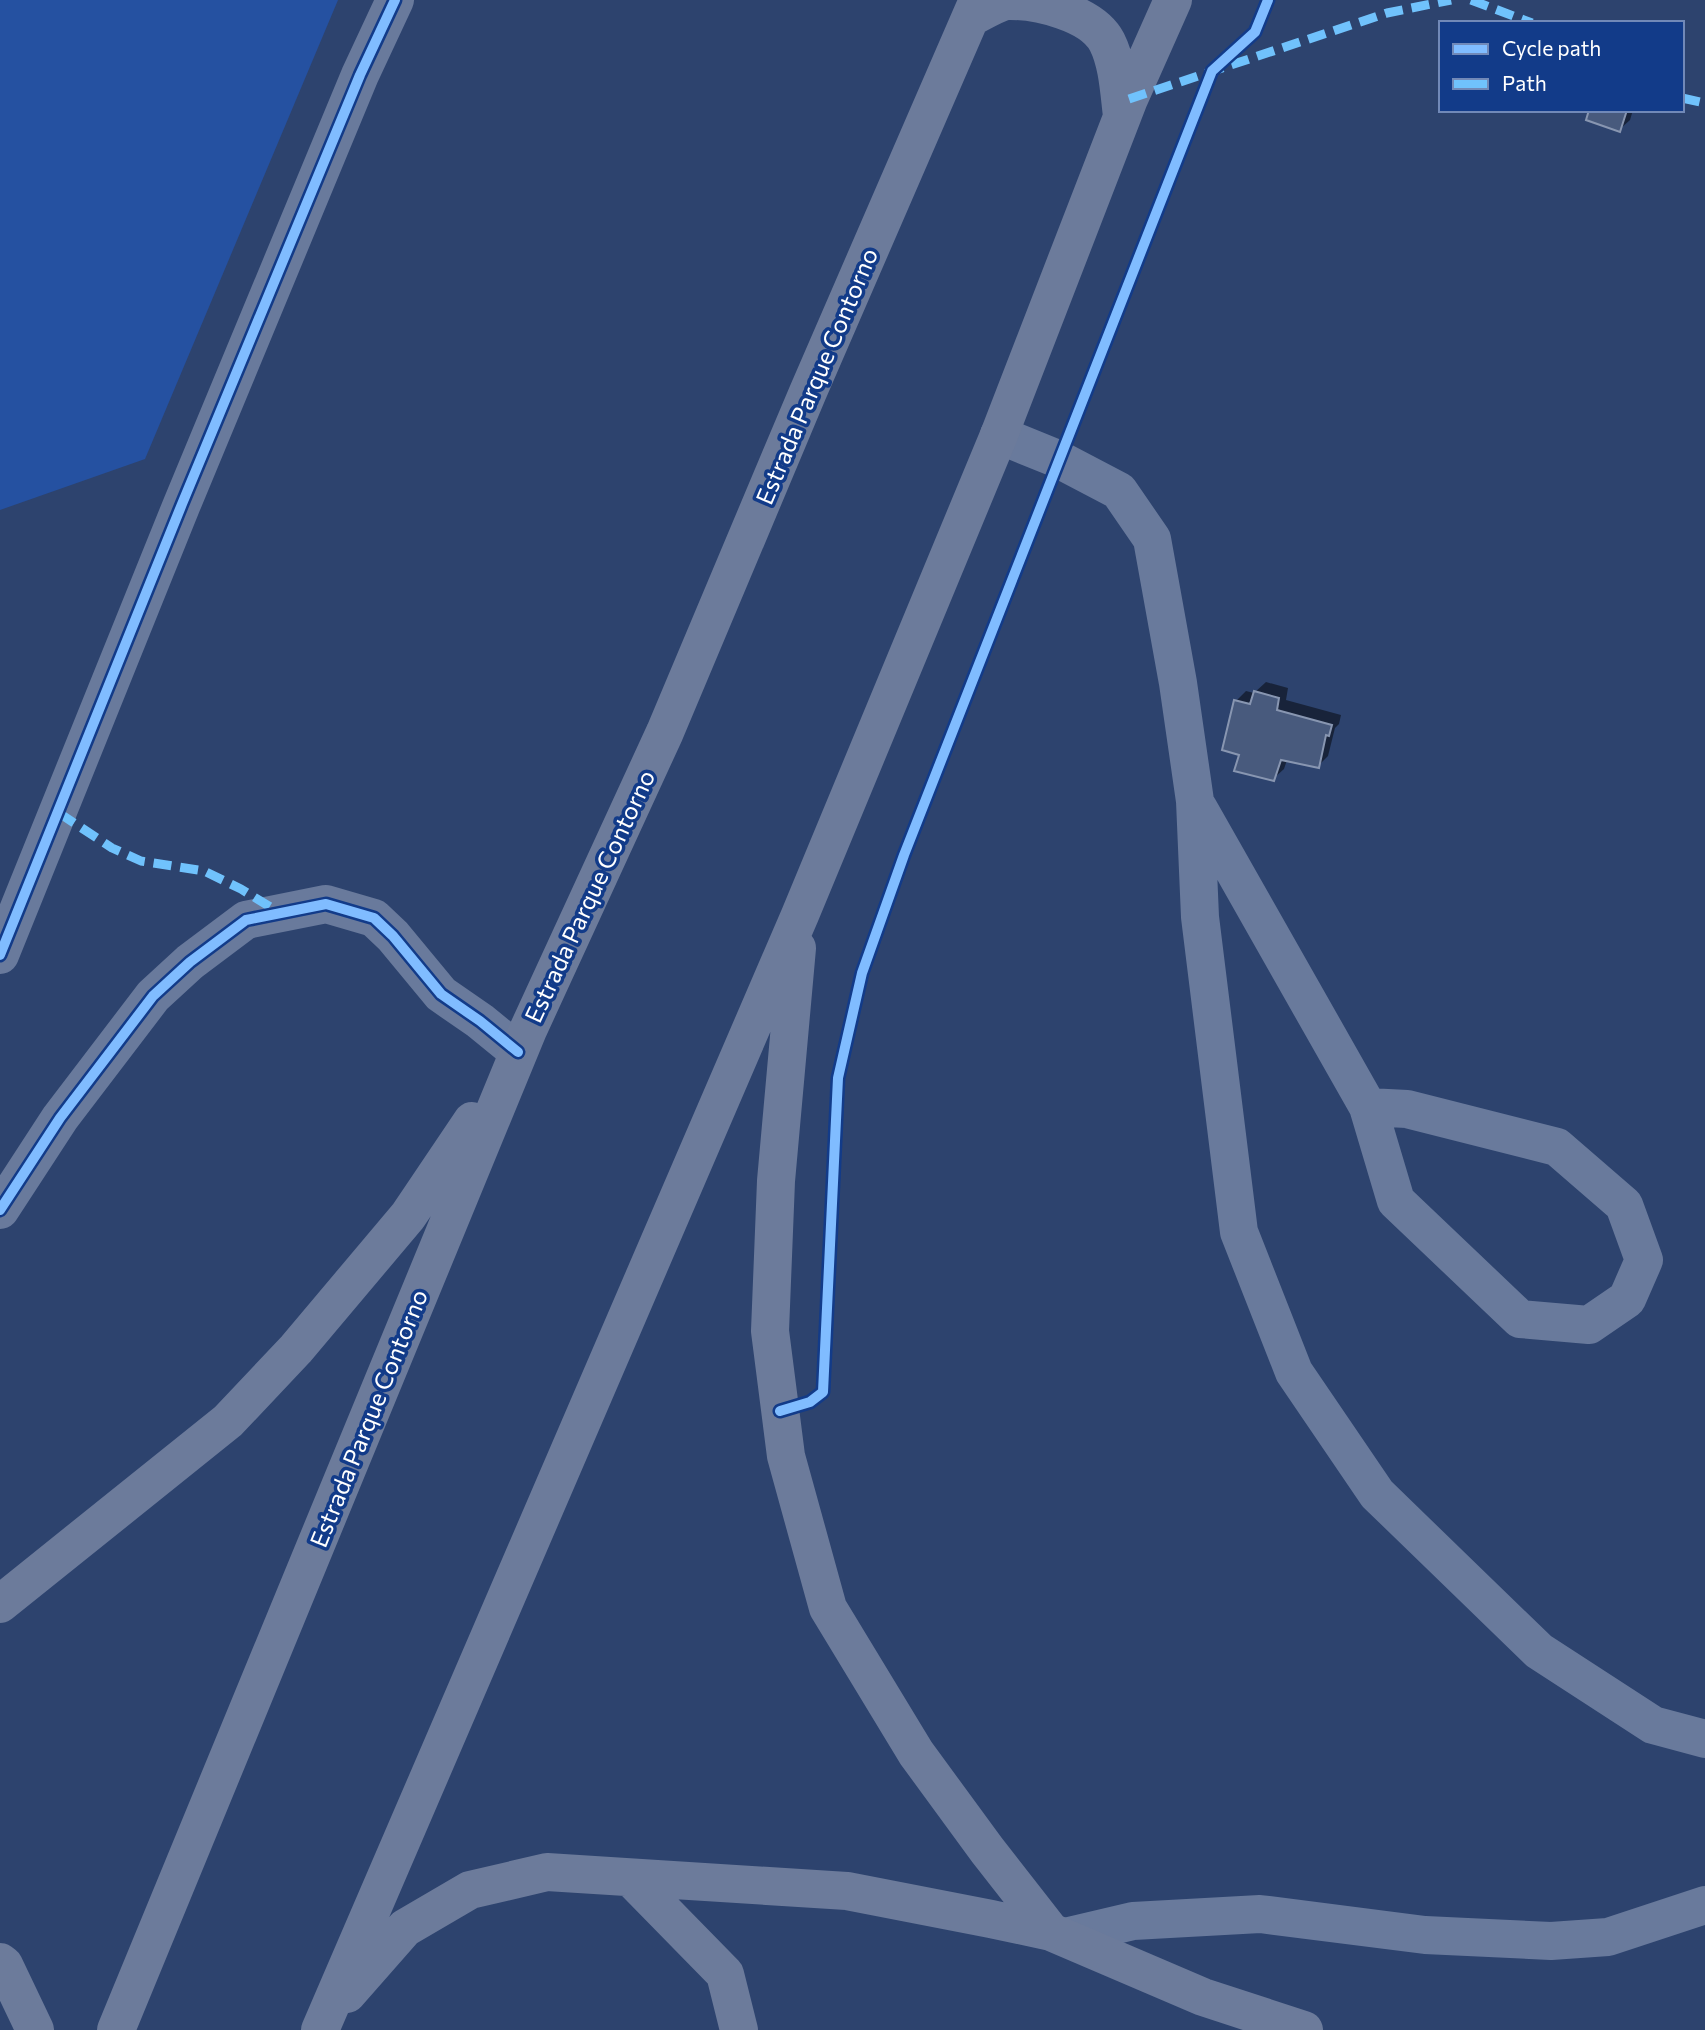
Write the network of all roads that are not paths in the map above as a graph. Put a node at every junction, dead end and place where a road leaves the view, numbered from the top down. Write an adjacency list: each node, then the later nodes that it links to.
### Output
1 (395, 0): 8 (street)
2 (1173, 0): 4 (highway)
3 (975, 8): 4 (highway); 9 (highway, Estrada Parque Contorno)
4 (1122, 116): 5 (highway)
5 (999, 435): 6 (street); 7 (highway)
6 (1195, 802): 10 (street); 13 (street)
7 (800, 915): 16 (highway); 18 (highway)
8 (0, 955)
9 (518, 1052): 11 (street); 12 (highway); 20 (highway, Estrada Parque Contorno)
10 (1368, 1107): 10 (street)
11 (0, 1210)
12 (0, 1604)
13 (1705, 1739)
14 (632, 1879): 16 (highway); 18 (highway); 21 (highway)
15 (1705, 1905): 16 (street)
16 (1058, 1934): 22 (highway)
17 (0, 1962): 19 (highway)
18 (322, 2025)
19 (35, 2030)
20 (116, 2030)
21 (739, 2030)
22 (1304, 2030)

